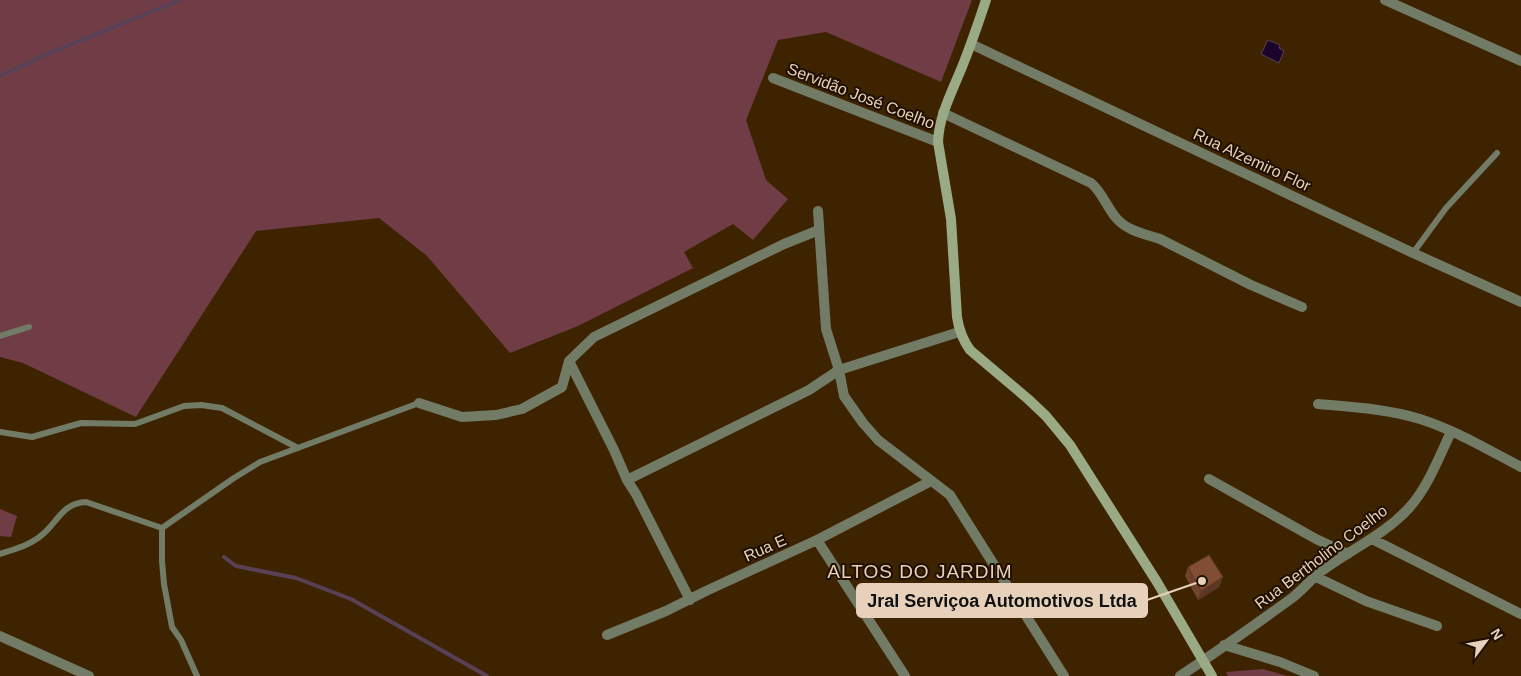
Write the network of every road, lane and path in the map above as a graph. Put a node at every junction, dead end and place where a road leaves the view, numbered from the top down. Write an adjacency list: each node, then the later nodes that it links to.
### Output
1 (986, 0): 3 (street)
2 (1385, 0): 4 (street)
3 (971, 44): 6 (street); 11 (street, Rua Alzemiro Flor)
4 (1521, 61)
5 (773, 78): 7 (street, Servidão José Coelho)
6 (943, 113): 7 (street); 13 (street)
7 (938, 142): 15 (street)
8 (1497, 153): 11 (lane)
9 (818, 211): 10 (street)
10 (819, 230): 17 (street); 18 (street)
11 (1413, 253): 12 (street, Rua Alzemiro Flor)
12 (1521, 302)
13 (1302, 307)
14 (29, 327): 16 (lane)
15 (959, 332): 18 (street); 40 (street)
16 (0, 336)
17 (569, 361): 19 (street); 26 (street)
18 (839, 370): 26 (street); 27 (street)
19 (419, 403): 23 (lane)
20 (1318, 404): 22 (street)
21 (0, 432): 23 (lane)
22 (1451, 432): 24 (street); 29 (street, Rua Bertholino Coelho)
23 (298, 448): 28 (lane)
24 (1521, 467)
25 (1209, 479): 32 (street)
26 (627, 480): 34 (street)
27 (931, 481): 30 (street, Rua E); 44 (street)
28 (162, 528): 31 (lane); 42 (lane)
29 (1372, 539): 32 (street, Rua Bertholino Coelho); 35 (street)
30 (817, 540): 34 (street, Rua E); 43 (street)
31 (0, 554)
32 (1348, 554): 33 (street, Rua Bertholino Coelho)
33 (1314, 576): 36 (street); 39 (street, Rua Bertholino Coelho)
34 (690, 600): 37 (street, Rua E)
35 (1521, 614)
36 (1437, 626)
37 (607, 635)
38 (0, 636): 41 (street)
39 (1224, 645): 40 (street, Rua Bertholino Coelho); 47 (street)
40 (1202, 661): 45 (street, Rua Bertholino Coelho); 46 (street)
41 (89, 676)
42 (197, 676)
43 (905, 676)
44 (1064, 676)
45 (1180, 676)
46 (1212, 676)
47 (1314, 676)

